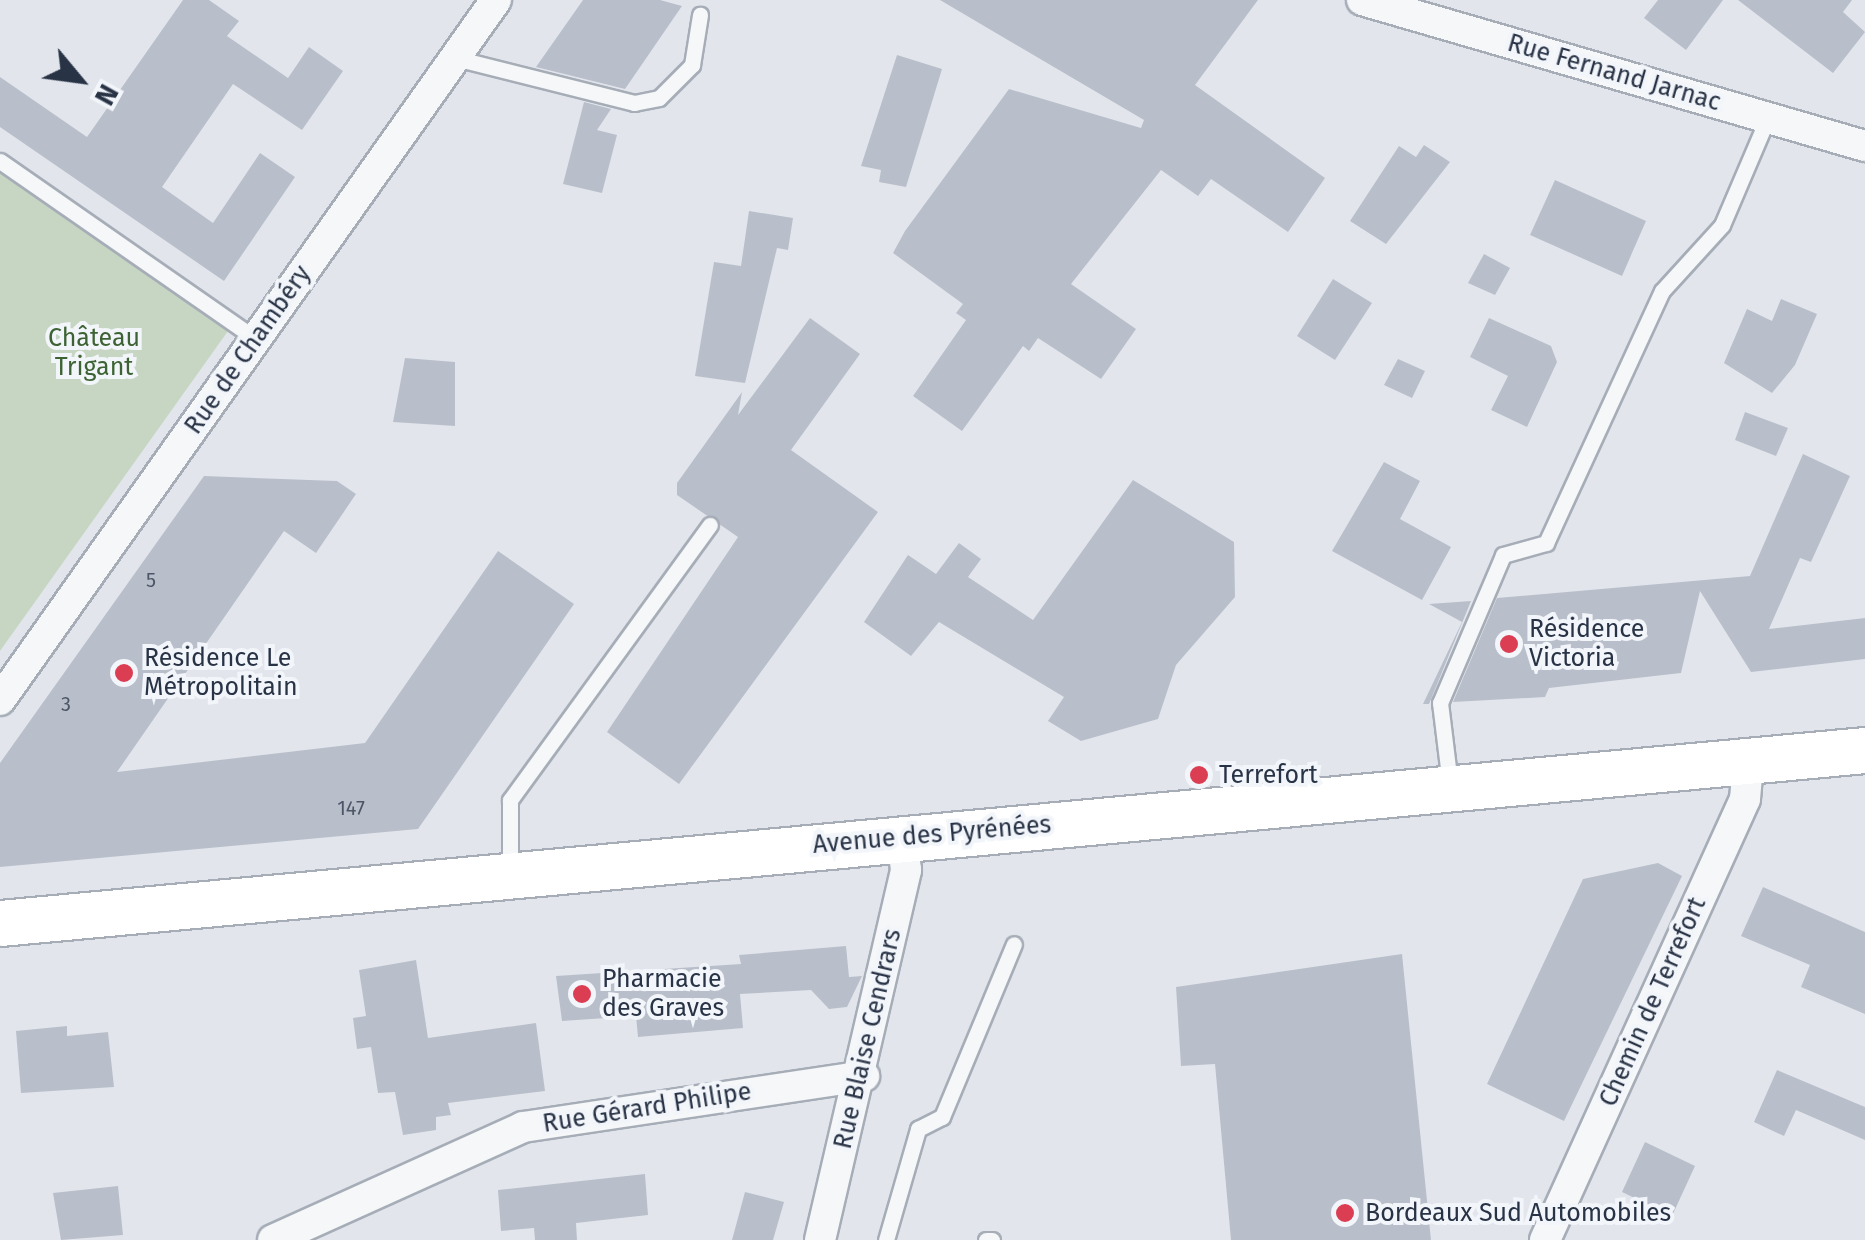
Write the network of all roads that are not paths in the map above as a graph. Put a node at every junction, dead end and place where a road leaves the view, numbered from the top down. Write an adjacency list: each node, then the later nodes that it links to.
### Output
1 (496, 0): 4 (street, Rue de Chambéry)
2 (1362, 0): 5 (street, Rue Fernand Jarnac)
3 (700, 15): 4 (lane)
4 (455, 58): 8 (street, Rue de Chambéry)
5 (1768, 118): 6 (street, Rue Fernand Jarnac); 13 (lane)
6 (1865, 146)
7 (0, 161): 8 (lane)
8 (256, 339): 10 (street, Rue de Chambéry)
9 (710, 525): 15 (lane)
10 (0, 700)
11 (1865, 750): 12 (main road, Avenue des Pyrénées)
12 (1748, 761): 13 (main road, Avenue des Pyrénées); 22 (street, Chemin de Terrefort)
13 (1451, 788): 14 (main road, Avenue des Pyrénées)
14 (902, 837): 15 (main road, Avenue des Pyrénées); 18 (street, Rue Blaise Cendrars)
15 (510, 874): 16 (main road, Avenue des Pyrénées)
16 (0, 924)
17 (1014, 944): 21 (lane)
18 (864, 1076): 19 (street, Rue Gérard Philipe); 20 (street, Rue Blaise Cendrars)
19 (273, 1240)
20 (820, 1240)
21 (886, 1240)
22 (1545, 1240)

